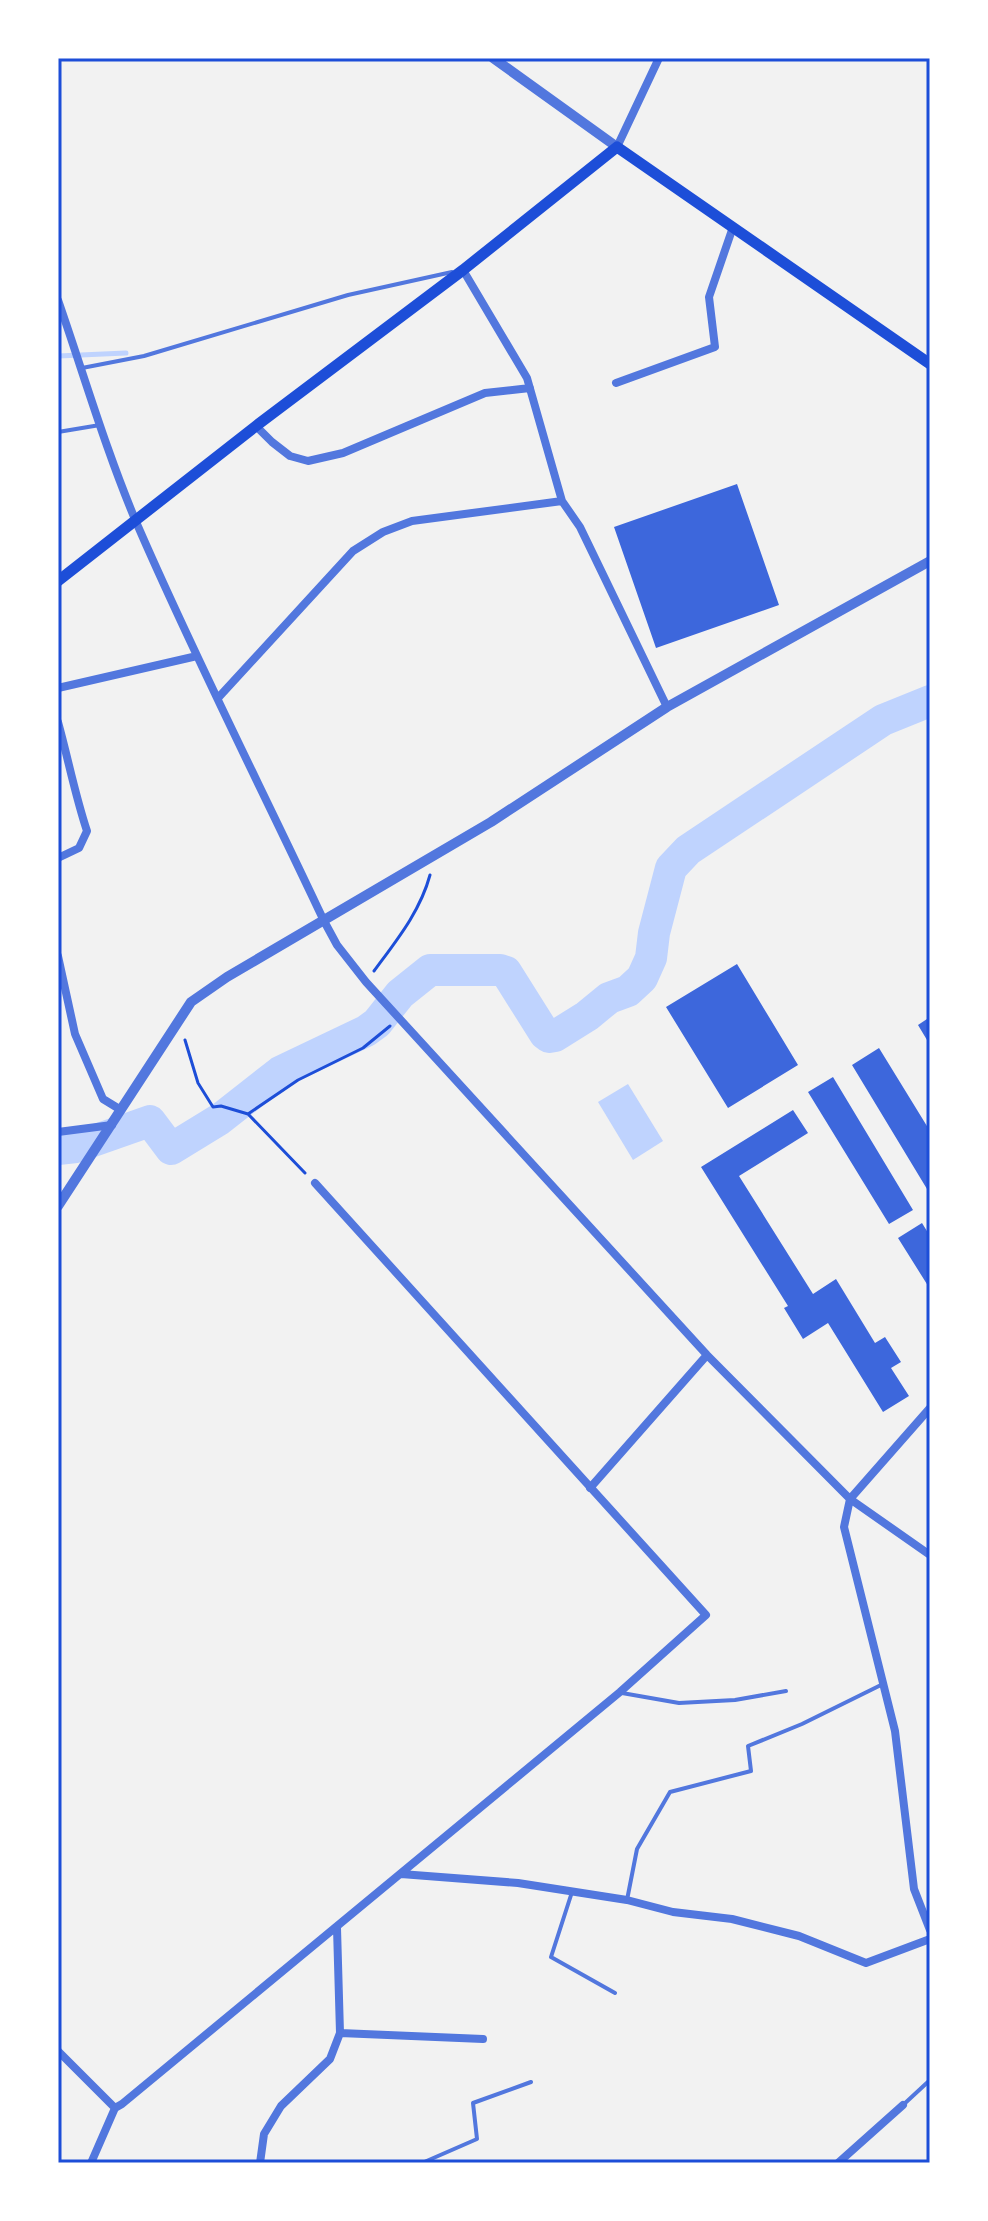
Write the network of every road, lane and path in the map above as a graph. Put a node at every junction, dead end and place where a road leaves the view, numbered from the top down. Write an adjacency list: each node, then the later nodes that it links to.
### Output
1 (493, 58): 3 (street)
2 (659, 58): 3 (street)
3 (617, 147): 4 (main road); 5 (main road)
4 (733, 227): 7 (main road); 9 (street)
5 (463, 270): 8 (lane); 10 (street); 12 (main road)
6 (58, 300): 8 (street)
7 (930, 364)
8 (81, 368): 11 (street)
9 (616, 383)
10 (530, 388): 12 (street); 14 (street)
11 (100, 425): 13 (lane); 15 (street)
12 (256, 426): 15 (main road)
13 (58, 432)
14 (562, 501): 20 (street); 21 (street)
15 (136, 521): 17 (main road); 18 (street)
16 (930, 561): 21 (street)
17 (58, 581)
18 (197, 656): 19 (street); 20 (street)
19 (58, 688)
20 (218, 698): 25 (street)
21 (667, 707): 23 (street)
22 (58, 722): 24 (street)
23 (435, 856): 25 (street); 27 (path)
24 (58, 858)
25 (324, 921): 27 (street); 29 (street)
26 (58, 956): 30 (street)
27 (366, 982): 28 (street)
28 (397, 1016): 31 (path); 36 (street)
29 (179, 1021): 30 (street); 31 (path)
30 (121, 1110): 32 (street)
31 (248, 1114): 34 (path)
32 (112, 1125): 33 (street); 35 (street)
33 (58, 1132)
34 (315, 1183): 38 (street)
35 (58, 1206)
36 (707, 1355): 38 (street); 39 (street)
37 (930, 1408): 39 (street)
38 (590, 1488): 43 (street)
39 (850, 1499): 40 (street); 41 (street)
40 (930, 1555)
41 (883, 1684): 46 (lane); 48 (street)
42 (786, 1691): 43 (lane)
43 (620, 1692): 44 (street)
44 (401, 1874): 45 (street); 47 (street)
45 (572, 1892): 46 (street); 50 (lane)
46 (627, 1900): 49 (street)
47 (337, 1928): 51 (street); 57 (street)
48 (930, 1930)
49 (930, 1939)
50 (615, 1993)
51 (340, 2033): 52 (street); 59 (street)
52 (483, 2039)
53 (58, 2051): 57 (street)
54 (930, 2080): 56 (lane)
55 (531, 2082): 60 (lane)
56 (903, 2105): 61 (street)
57 (115, 2108): 58 (street)
58 (91, 2163)
59 (260, 2163)
60 (422, 2163)
61 (838, 2163)

